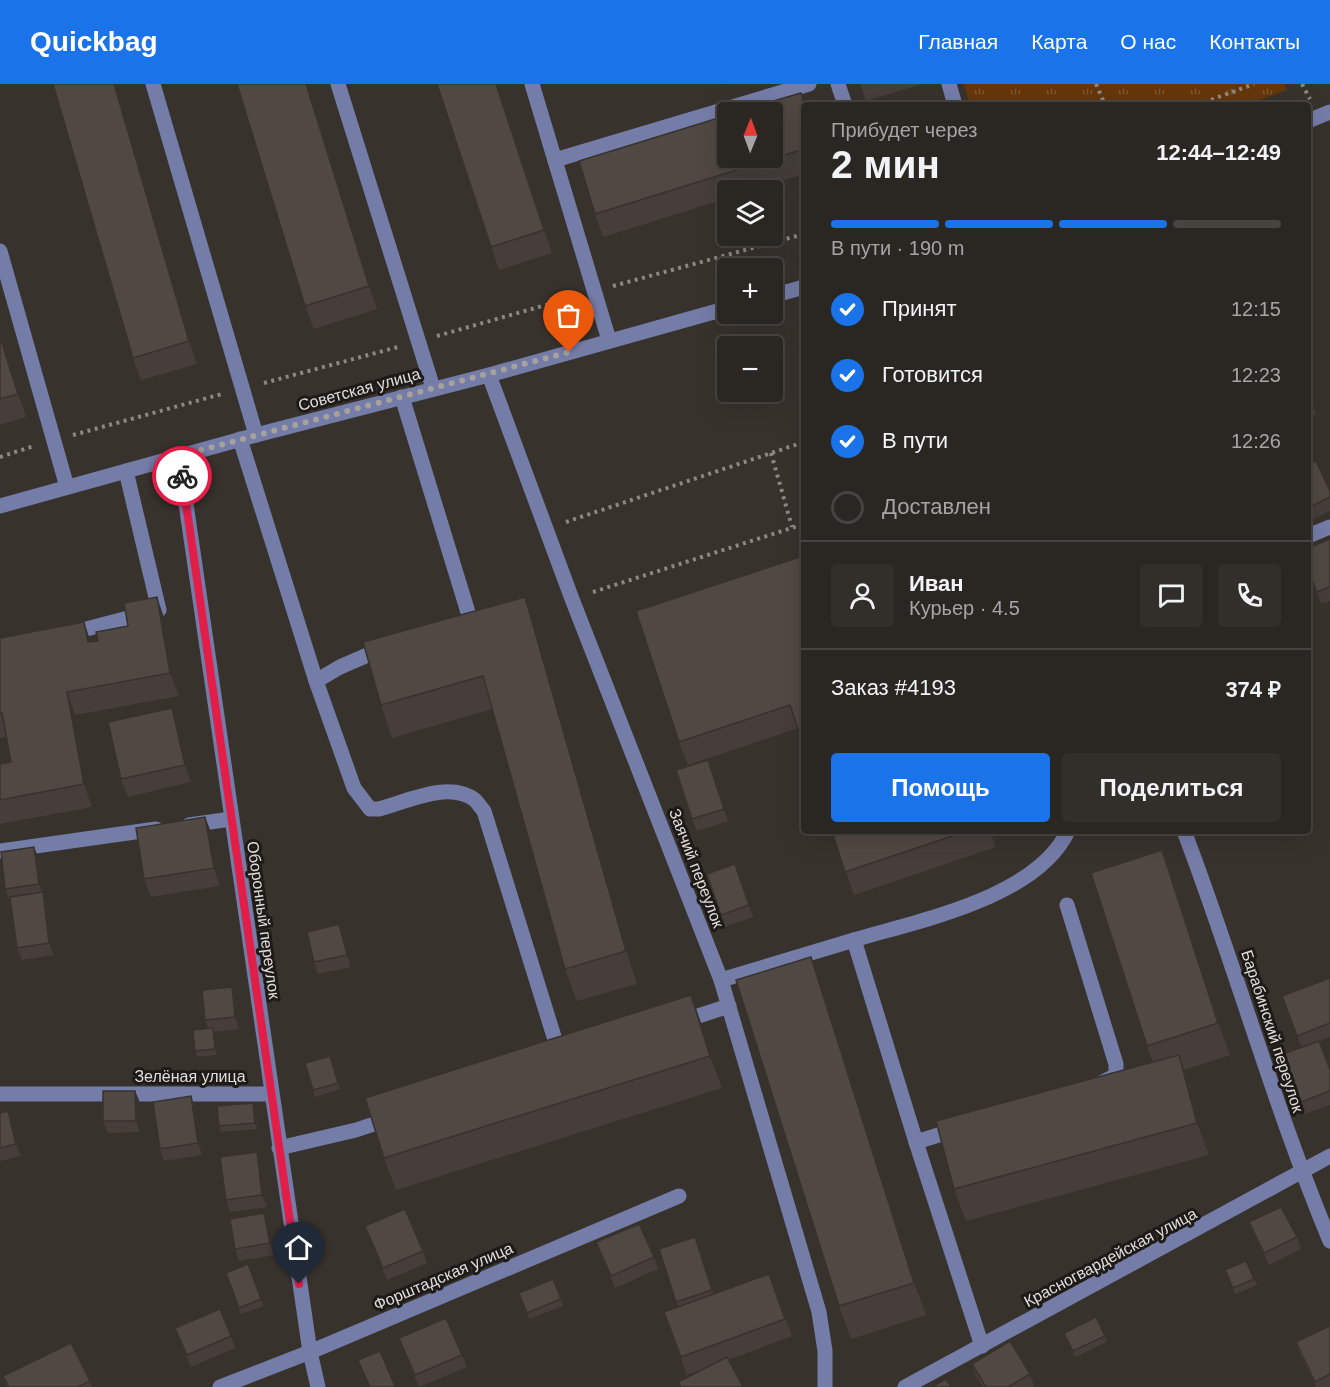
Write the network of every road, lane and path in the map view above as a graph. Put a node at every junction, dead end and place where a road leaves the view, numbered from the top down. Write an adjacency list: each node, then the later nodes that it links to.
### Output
1 (153, 84): 26 (street)
2 (338, 84): 24 (street)
3 (531, 84): 17 (street)
4 (809, 84): 17 (street)
5 (838, 84): 11 (street)
6 (948, 84): 12 (street)
7 (1096, 84): 13 (path)
8 (1233, 84): 10 (path)
9 (1254, 84): 10 (path)
10 (1236, 91): 14 (path)
11 (843, 102)
12 (954, 102)
13 (1104, 102)
14 (1205, 102)
15 (1330, 112): 16 (street)
16 (1311, 120)
17 (555, 160): 22 (street)
18 (0, 251): 32 (street)
19 (801, 288): 20 (street)
20 (783, 293)
21 (717, 311): 22 (street, Советская улица)
22 (609, 340): 23 (street, Советская улица)
23 (489, 375): 24 (street, Советская улица); 37 (street, Заячий переулок)
24 (434, 388): 25 (street, Советская улица)
25 (402, 397): 26 (street, Советская улица); 40 (street)
26 (256, 435): 27 (street, Советская улица)
27 (240, 439): 30 (street, Советская улица); 43 (street)
28 (801, 443): 29 (path)
29 (771, 453): 35 (path); 37 (path)
30 (179, 456): 31 (street, Советская улица); 44 (street, Оборонный переулок)
31 (126, 471): 32 (street, Советская улица); 41 (street)
32 (67, 487): 33 (street, Советская улица)
33 (0, 506)
34 (801, 525): 35 (path)
35 (792, 527): 39 (path)
36 (1330, 527): 38 (street)
37 (547, 528): 39 (street, Заячий переулок)
38 (1311, 535)
39 (572, 599): 50 (street, Заячий переулок)
40 (488, 617)
41 (57, 637)
42 (402, 642): 43 (street)
43 (316, 681): 53 (street)
44 (231, 819): 47 (street); 56 (street, Оборонный переулок)
45 (1067, 834): 49 (street)
46 (1185, 834): 62 (street, Барабинский переулок)
47 (0, 851)
48 (1066, 905): 54 (street)
49 (854, 940): 50 (street); 59 (street)
50 (721, 980): 51 (street, Заячий переулок)
51 (729, 1006): 52 (street); 69 (street, Заячий переулок)
52 (662, 1028)
53 (562, 1061)
54 (1085, 1088)
55 (0, 1094): 56 (street, Зелёная улица)
56 (271, 1094): 60 (street, Оборонный переулок)
57 (411, 1112): 60 (street)
58 (973, 1124): 59 (street)
59 (916, 1142): 65 (street)
60 (279, 1148): 66 (street, Оборонный переулок)
61 (1330, 1156): 62 (street, Красногвардейская улица)
62 (1302, 1173): 64 (street, Барабинский переулок); 65 (street, Красногвардейская улица)
63 (679, 1196): 66 (street, Форштадская улица)
64 (1330, 1241)
65 (982, 1346): 70 (street, Красногвардейская улица)
66 (310, 1352): 67 (street, Форштадская улица); 68 (street, Оборонный переулок)
67 (220, 1387)
68 (318, 1387)
69 (825, 1387)
70 (905, 1387)

